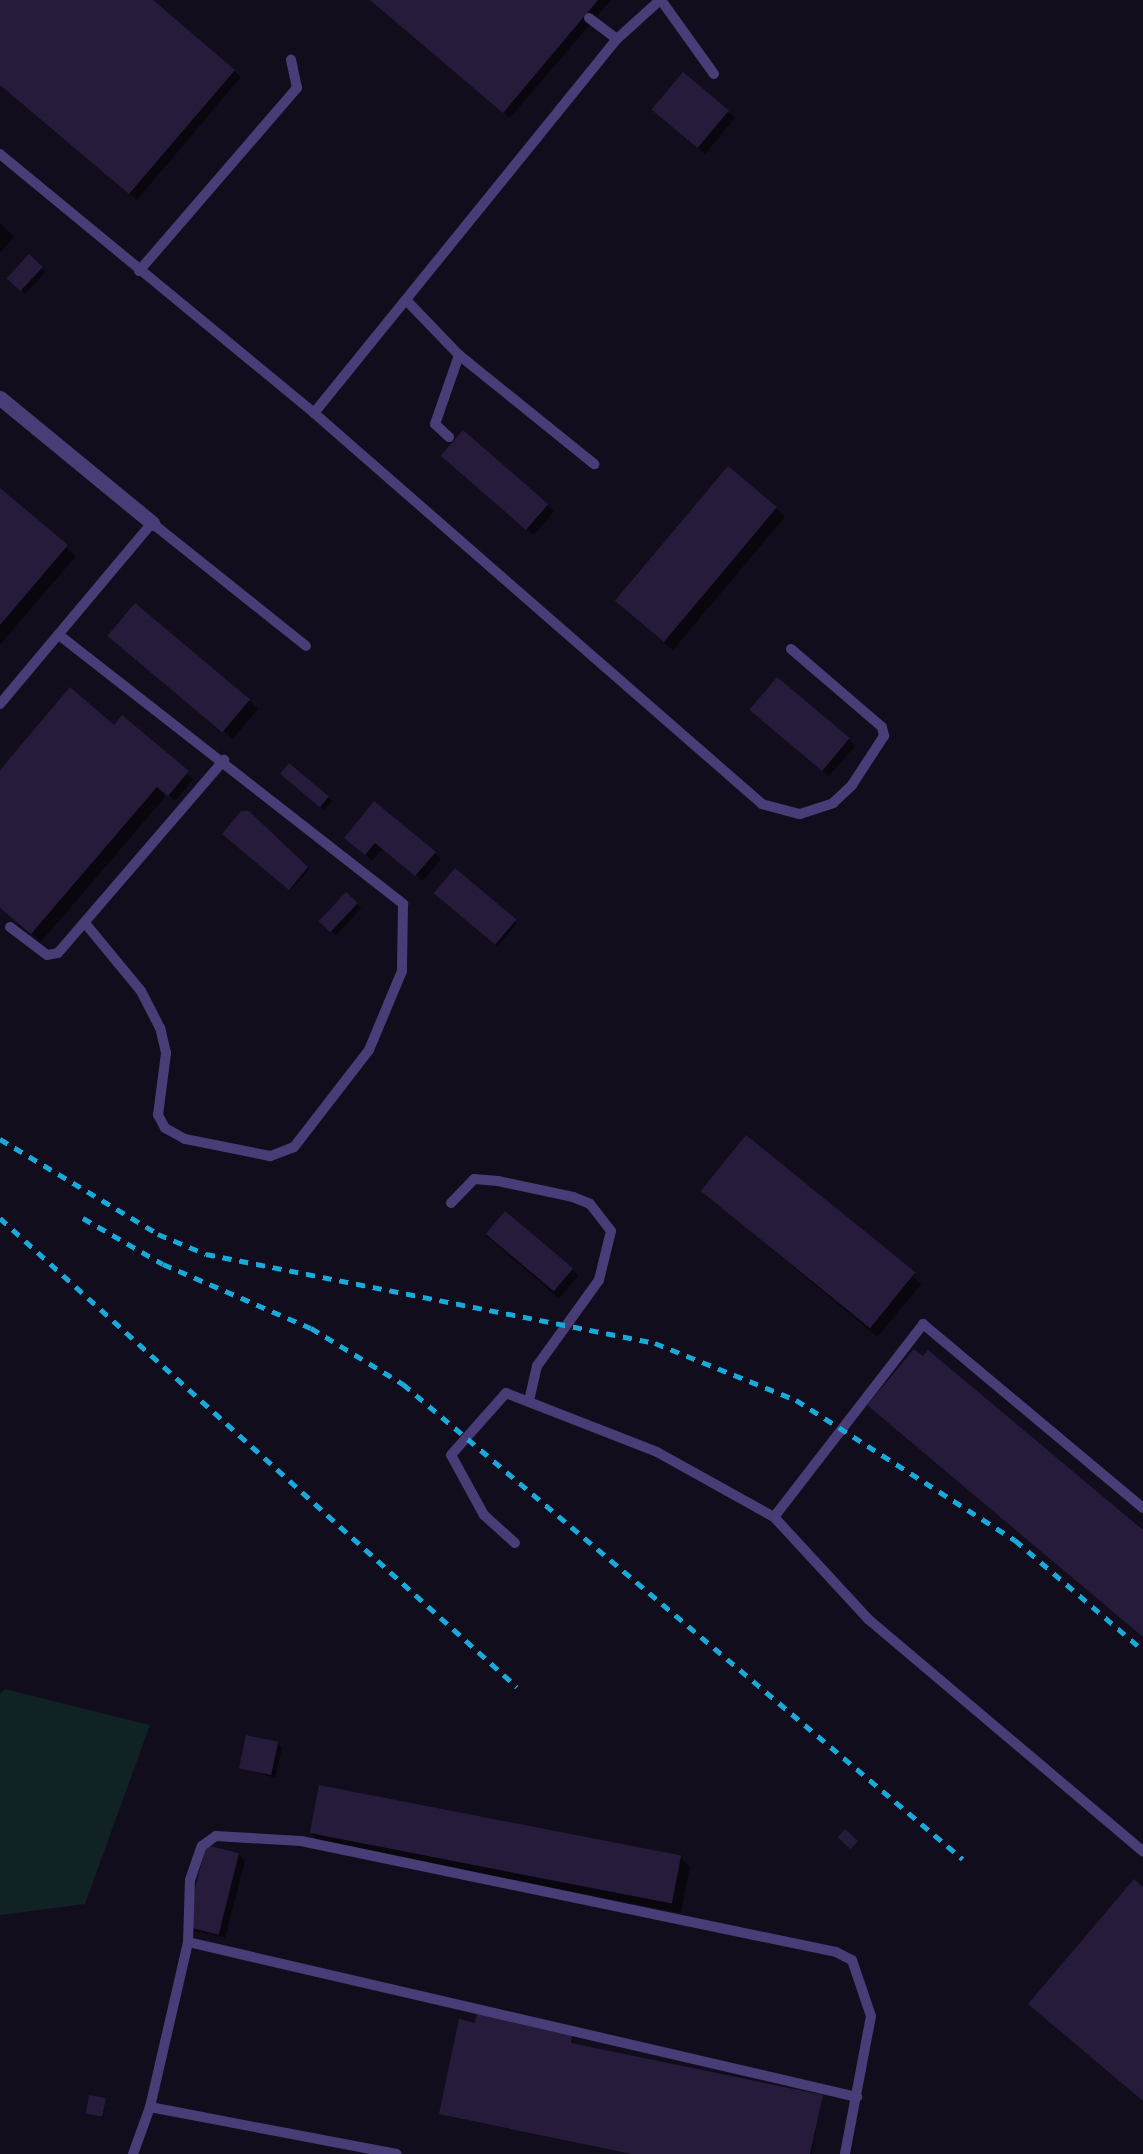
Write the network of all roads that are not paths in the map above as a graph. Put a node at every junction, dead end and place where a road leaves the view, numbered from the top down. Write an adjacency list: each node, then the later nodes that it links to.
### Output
1 (660, 0): 3 (lane); 5 (lane)
2 (589, 18): 3 (lane)
3 (617, 39): 8 (lane)
4 (291, 60): 7 (lane)
5 (714, 74)
6 (0, 154): 7 (lane)
7 (138, 271): 11 (lane)
8 (406, 301): 9 (lane); 11 (lane)
9 (459, 355): 12 (lane); 13 (lane)
10 (0, 398): 14 (street)
11 (314, 413): 17 (lane)
12 (450, 437)
13 (594, 464)
14 (152, 523): 15 (lane); 16 (lane)
15 (59, 635): 18 (lane); 19 (lane)
16 (306, 646)
17 (791, 649)
18 (0, 704)
19 (224, 760): 20 (lane); 20 (lane)
20 (85, 923): 21 (lane)
21 (10, 927)
22 (451, 1203): 23 (lane)
23 (529, 1401): 25 (lane); 26 (lane)
24 (1143, 1508): 25 (lane)
25 (774, 1517): 27 (lane)
26 (515, 1543)
27 (1143, 1851)
28 (188, 1942): 29 (lane); 29 (lane); 30 (lane)
29 (857, 2097): 33 (lane)
30 (150, 2107): 31 (lane); 32 (lane)
31 (133, 2154)
32 (397, 2154)
33 (845, 2154)

